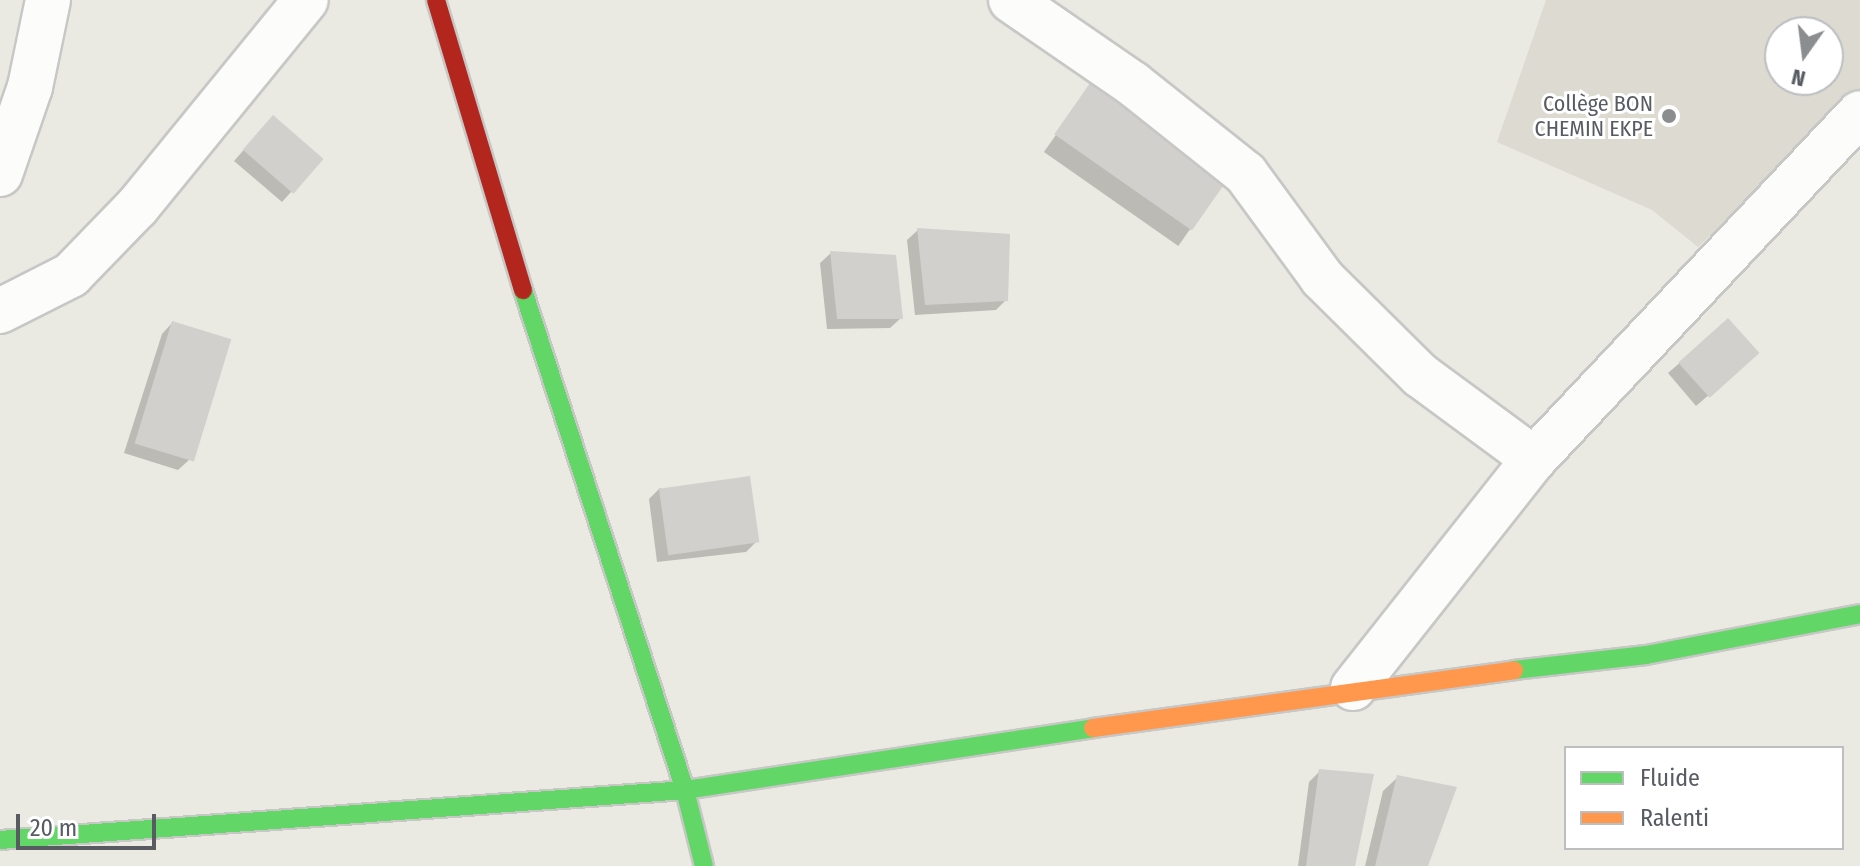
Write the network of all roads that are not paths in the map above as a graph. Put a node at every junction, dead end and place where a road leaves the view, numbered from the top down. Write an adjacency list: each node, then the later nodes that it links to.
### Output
1 (48, 0): 6 (street)
2 (306, 0): 7 (street)
3 (436, 0): 11 (street)
4 (1011, 0): 8 (street)
5 (1860, 113): 8 (street)
6 (0, 174)
7 (0, 311)
8 (1534, 459): 10 (street)
9 (1860, 614): 10 (street)
10 (1353, 688): 11 (street)
11 (685, 790): 12 (street); 13 (street)
12 (0, 840)
13 (704, 866)

